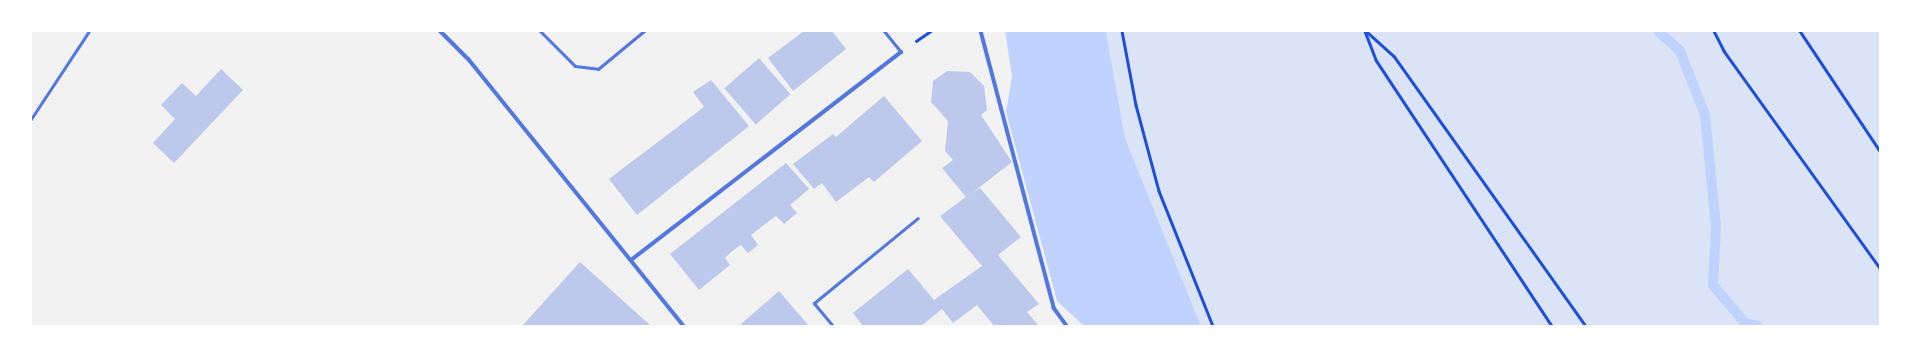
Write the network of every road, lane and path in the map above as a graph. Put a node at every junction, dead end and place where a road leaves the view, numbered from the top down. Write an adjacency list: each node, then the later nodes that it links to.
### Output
1 (89, 31): 12 (lane)
2 (440, 31): 15 (street)
3 (540, 31): 4 (lane)
4 (644, 31)
5 (884, 31): 11 (lane)
6 (981, 31): 19 (street)
7 (1122, 31): 20 (path)
8 (1366, 31): 21 (path); 22 (path)
9 (1714, 31): 16 (path)
10 (1800, 31): 13 (path)
11 (901, 52): 15 (street)
12 (31, 119)
13 (1880, 151)
14 (918, 218): 18 (lane)
15 (631, 260): 17 (street)
16 (1880, 268)
17 (684, 326)
18 (833, 326)
19 (1066, 326)
20 (1213, 326)
21 (1552, 326)
22 (1586, 326)

